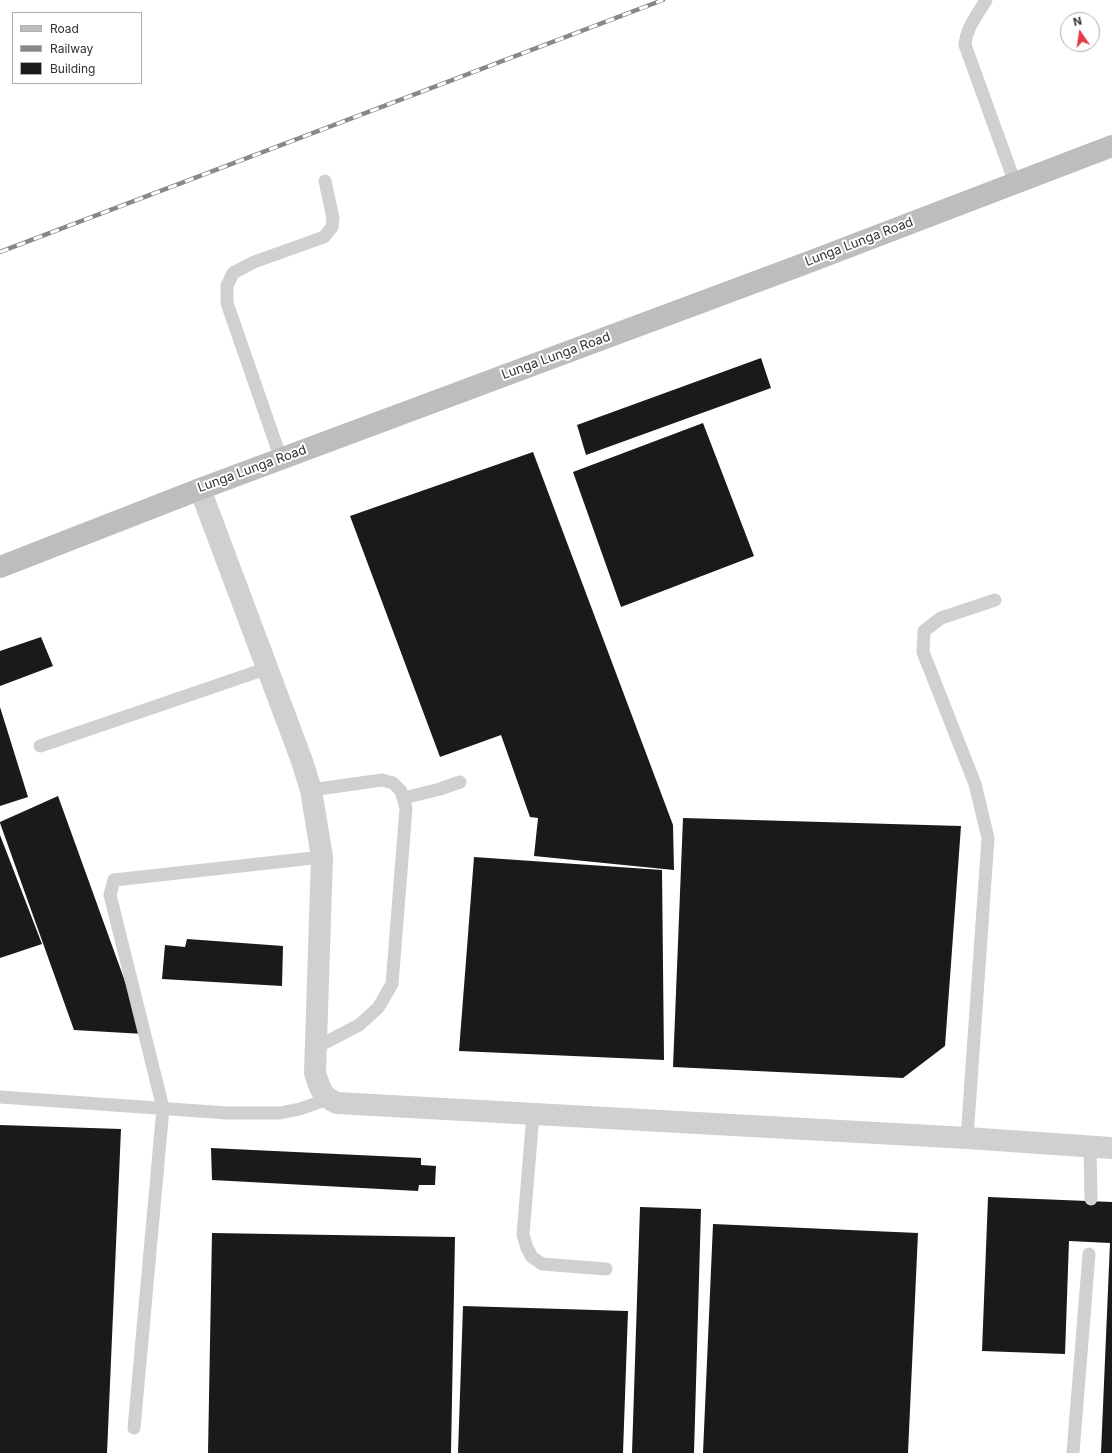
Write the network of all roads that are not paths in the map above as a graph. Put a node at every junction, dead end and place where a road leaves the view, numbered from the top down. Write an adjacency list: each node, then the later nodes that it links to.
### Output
1 (986, 0): 4 (lane)
2 (1112, 146): 4 (main road, Lunga Lunga Road)
3 (325, 181): 5 (lane)
4 (1015, 183): 5 (main road, Lunga Lunga Road)
5 (281, 459): 6 (main road, Lunga Lunga Road)
6 (200, 489): 7 (main road, Lunga Lunga Road); 9 (street)
7 (0, 567)
8 (995, 600): 20 (lane)
9 (268, 668): 10 (lane); 12 (street)
10 (40, 746)
11 (460, 782): 13 (lane)
12 (311, 790): 13 (lane); 14 (street)
13 (404, 798): 15 (lane)
14 (322, 857): 15 (street); 18 (lane)
15 (315, 1048): 17 (street)
16 (0, 1097): 18 (lane)
17 (328, 1099): 18 (lane); 19 (street)
18 (162, 1108): 26 (lane)
19 (533, 1114): 20 (street); 25 (lane)
20 (967, 1138): 21 (street)
21 (1090, 1146): 22 (street); 23 (lane)
22 (1112, 1148)
23 (1091, 1199)
24 (1089, 1254): 27 (lane)
25 (606, 1269)
26 (134, 1428)
27 (1073, 1453)

